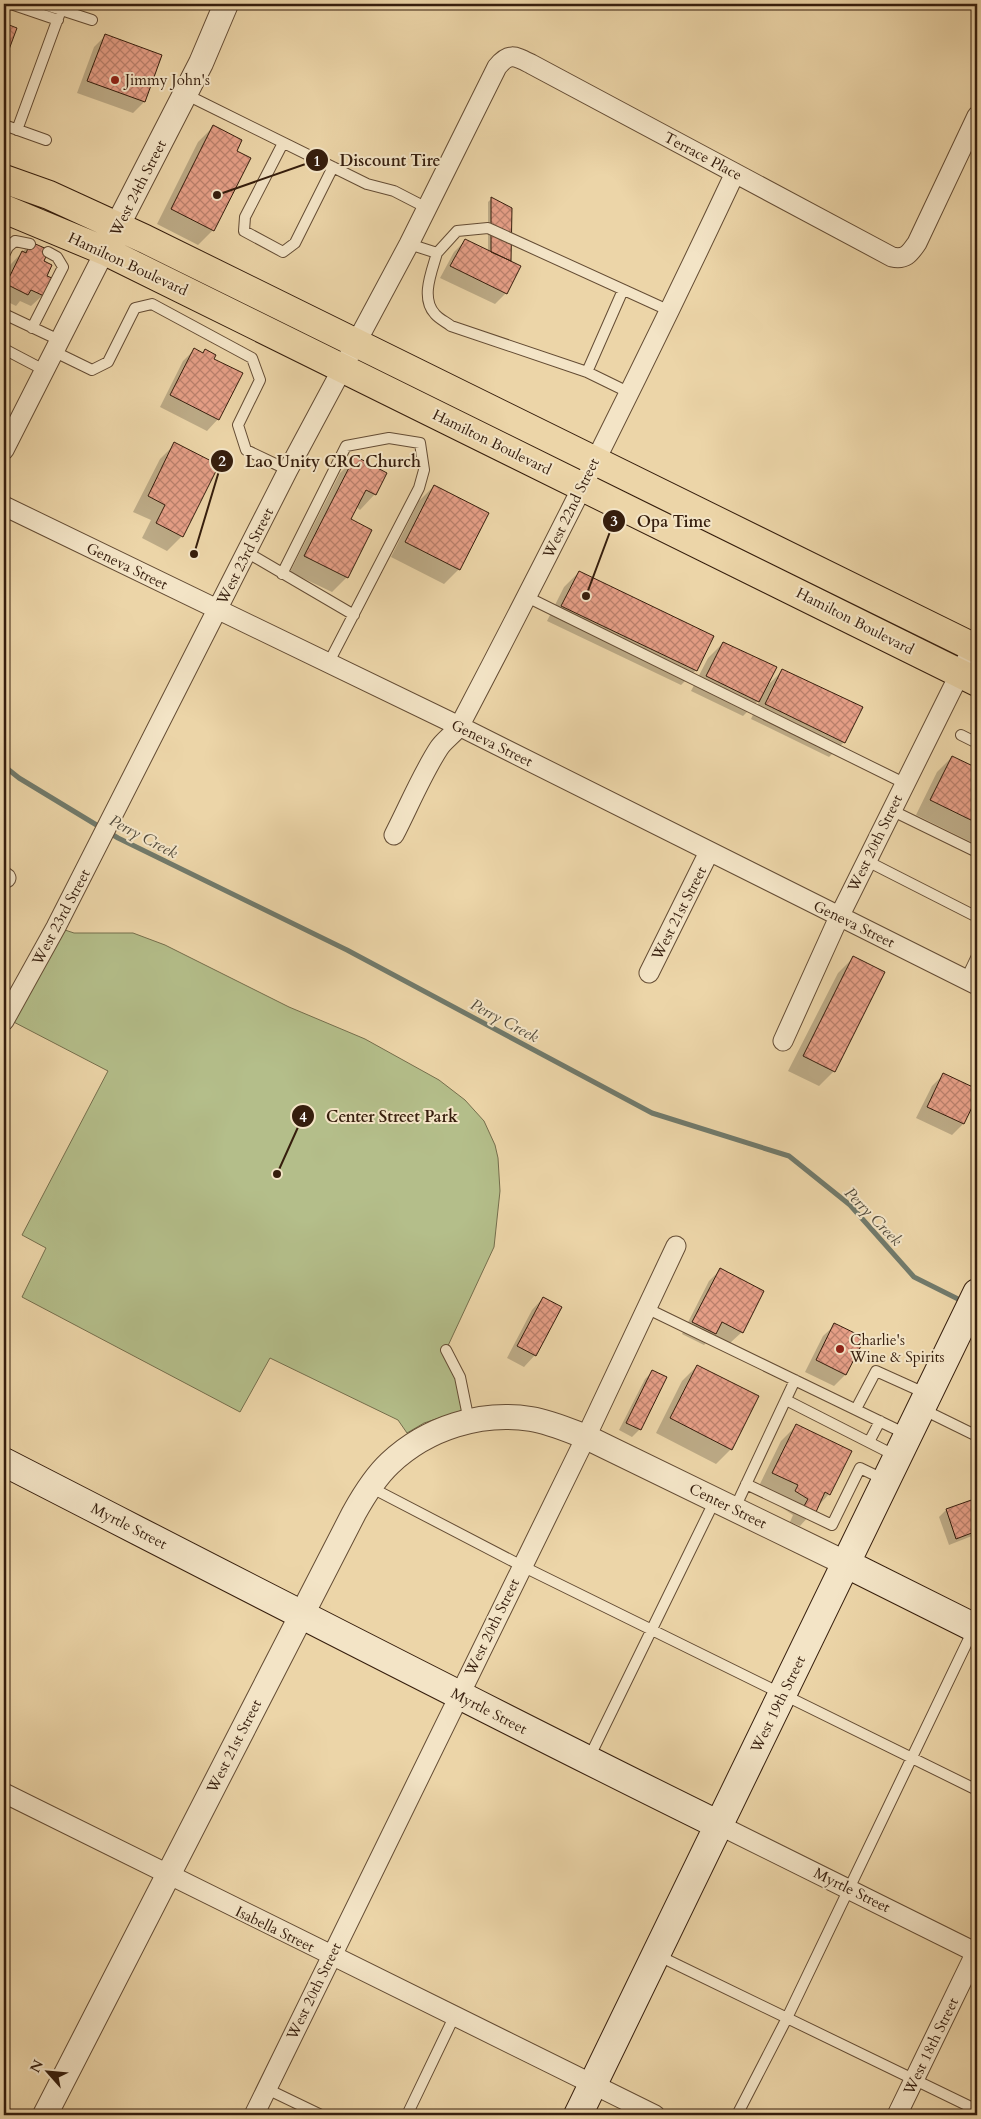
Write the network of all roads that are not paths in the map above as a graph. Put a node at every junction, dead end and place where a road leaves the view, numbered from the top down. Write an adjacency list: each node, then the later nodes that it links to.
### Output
1 (11, 4): 4 (lane)
2 (43, 4): 4 (lane)
3 (226, 4): 7 (street, West 24th Street)
4 (60, 15): 5 (lane); 10 (lane)
5 (92, 20)
6 (485, 91): 14 (street, Terrace Place); 16 (street, West 23rd Street)
7 (186, 94): 12 (lane); 18 (street, West 24th Street)
8 (977, 116): 14 (street, Terrace Place)
9 (4, 125): 10 (lane)
10 (17, 130): 11 (lane)
11 (46, 140)
12 (283, 143): 13 (lane); 13 (lane)
13 (332, 167): 16 (lane)
14 (735, 173): 26 (street, West 22nd Street)
15 (4, 179): 18 (main road, Hamilton Boulevard)
16 (427, 208): 20 (street, West 23rd Street)
17 (4, 209): 21 (main road, Hamilton Boulevard)
18 (118, 226): 21 (street, West 24th Street); 29 (main road, Hamilton Boulevard)
19 (30, 244): 24 (lane)
20 (409, 244): 23 (lane); 29 (street, West 23rd Street)
21 (104, 251): 30 (street, West 24th Street); 32 (main road, Hamilton Boulevard)
22 (48, 252): 28 (lane)
23 (438, 253): 25 (lane); 34 (lane)
24 (4, 255)
25 (623, 290): 26 (lane); 34 (lane)
26 (670, 311): 35 (street, West 22nd Street)
27 (4, 314): 28 (lane)
28 (32, 328): 30 (lane)
29 (356, 342): 32 (street, West 23rd Street); 37 (main road, Hamilton Boulevard)
30 (56, 345): 33 (street, West 24th Street); 38 (lane)
31 (4, 350): 33 (lane)
32 (343, 369): 38 (street, West 23rd Street); 39 (main road, Hamilton Boulevard)
33 (44, 370): 36 (street, West 24th Street)
34 (587, 372): 35 (lane)
35 (628, 392): 37 (street, West 22nd Street)
36 (4, 450)
37 (594, 460): 39 (street, West 22nd Street); 46 (main road, Hamilton Boulevard)
38 (288, 470): 41 (street, West 23rd Street)
39 (581, 485): 43 (street, West 22nd Street); 48 (main road, Hamilton Boulevard)
40 (4, 506): 44 (street, Geneva Street)
41 (248, 553): 42 (lane); 44 (street, West 23rd Street)
42 (282, 574): 45 (lane); 45 (lane)
43 (527, 597): 49 (street, West 22nd Street); 52 (lane)
44 (218, 609): 47 (street, Geneva Street); 63 (street, West 23rd Street)
45 (354, 615): 47 (lane)
46 (975, 648): 48 (street, West 20th Street)
47 (328, 664): 49 (street, Geneva Street)
48 (968, 678): 52 (street, West 20th Street)
49 (459, 726): 54 (street, West 22nd Street); 55 (street, Geneva Street)
50 (961, 735): 51 (lane)
51 (977, 742)
52 (904, 783): 53 (street, West 20th Street)
53 (891, 810): 56 (lane); 57 (street, West 20th Street)
54 (394, 835)
55 (709, 852): 58 (street, Geneva Street); 61 (street, West 21st Street)
56 (977, 852)
57 (867, 861): 58 (street, West 20th Street); 59 (lane)
58 (840, 917): 62 (street, Geneva Street); 64 (street, West 20th Street)
59 (977, 917)
60 (977, 956): 62 (lane)
61 (648, 973)
62 (972, 982)
63 (4, 1021)
64 (783, 1041)
65 (676, 1246): 67 (street, West 20th Street)
66 (977, 1293): 71 (main road, West 19th Street)
67 (646, 1308): 69 (lane); 75 (street, West 20th Street)
68 (446, 1350): 73 (lane)
69 (795, 1380): 70 (lane); 72 (lane)
70 (786, 1400): 77 (lane); 81 (lane)
71 (925, 1401): 72 (lane); 76 (lane); 78 (main road, West 19th Street)
72 (856, 1409): 74 (lane)
73 (468, 1421): 75 (street, Center Street); 82 (street, West 21st Street)
74 (880, 1421): 77 (lane); 78 (lane)
75 (586, 1436): 83 (street, Center Street); 85 (street, West 20th Street)
76 (977, 1436)
77 (869, 1442): 78 (lane)
78 (903, 1446): 80 (main road, West 19th Street)
79 (4, 1462): 86 (main road, Myrtle Street)
80 (886, 1481): 81 (lane); 84 (main road, West 19th Street)
81 (746, 1484): 83 (lane)
82 (370, 1487): 85 (lane); 86 (street, West 21st Street)
83 (725, 1505): 84 (street, Center Street); 88 (lane)
84 (845, 1563): 87 (main road, Center Street); 89 (main road, West 19th Street)
85 (522, 1566): 88 (lane); 90 (street, West 20th Street)
86 (302, 1614): 90 (main road, Myrtle Street); 96 (street, West 21st Street)
87 (976, 1628): 91 (lane)
88 (651, 1630): 89 (lane); 92 (lane)
89 (782, 1695): 91 (lane); 95 (main road, West 19th Street)
90 (458, 1696): 92 (main road, Myrtle Street); 100 (street, West 20th Street)
91 (911, 1758): 93 (lane); 97 (lane)
92 (588, 1760): 95 (main road, Myrtle Street)
93 (977, 1790)
94 (4, 1793): 96 (street, Isabella Street)
95 (719, 1825): 97 (street, Myrtle Street); 99 (main road, West 19th Street)
96 (168, 1875): 100 (street, Isabella Street); 107 (street, West 21st Street)
97 (848, 1888): 98 (street, Myrtle Street); 102 (lane)
98 (977, 1952): 103 (street, West 18th Street)
99 (656, 1955): 102 (lane); 104 (main road, West 19th Street)
100 (331, 1956): 101 (street, Isabella Street); 105 (street, West 20th Street)
101 (454, 2017): 104 (street, Isabella Street); 110 (lane)
102 (787, 2018): 103 (lane); 113 (lane)
103 (915, 2079): 106 (lane); 114 (street, West 18th Street)
104 (593, 2085): 111 (main road, West 19th Street); 112 (street, Isabella Street)
105 (267, 2089): 108 (street, West 20th Street); 109 (lane)
106 (977, 2110)
107 (45, 2115)
108 (254, 2115)
109 (321, 2115)
110 (407, 2115)
111 (578, 2115)
112 (655, 2115)
113 (738, 2115)
114 (897, 2115)

